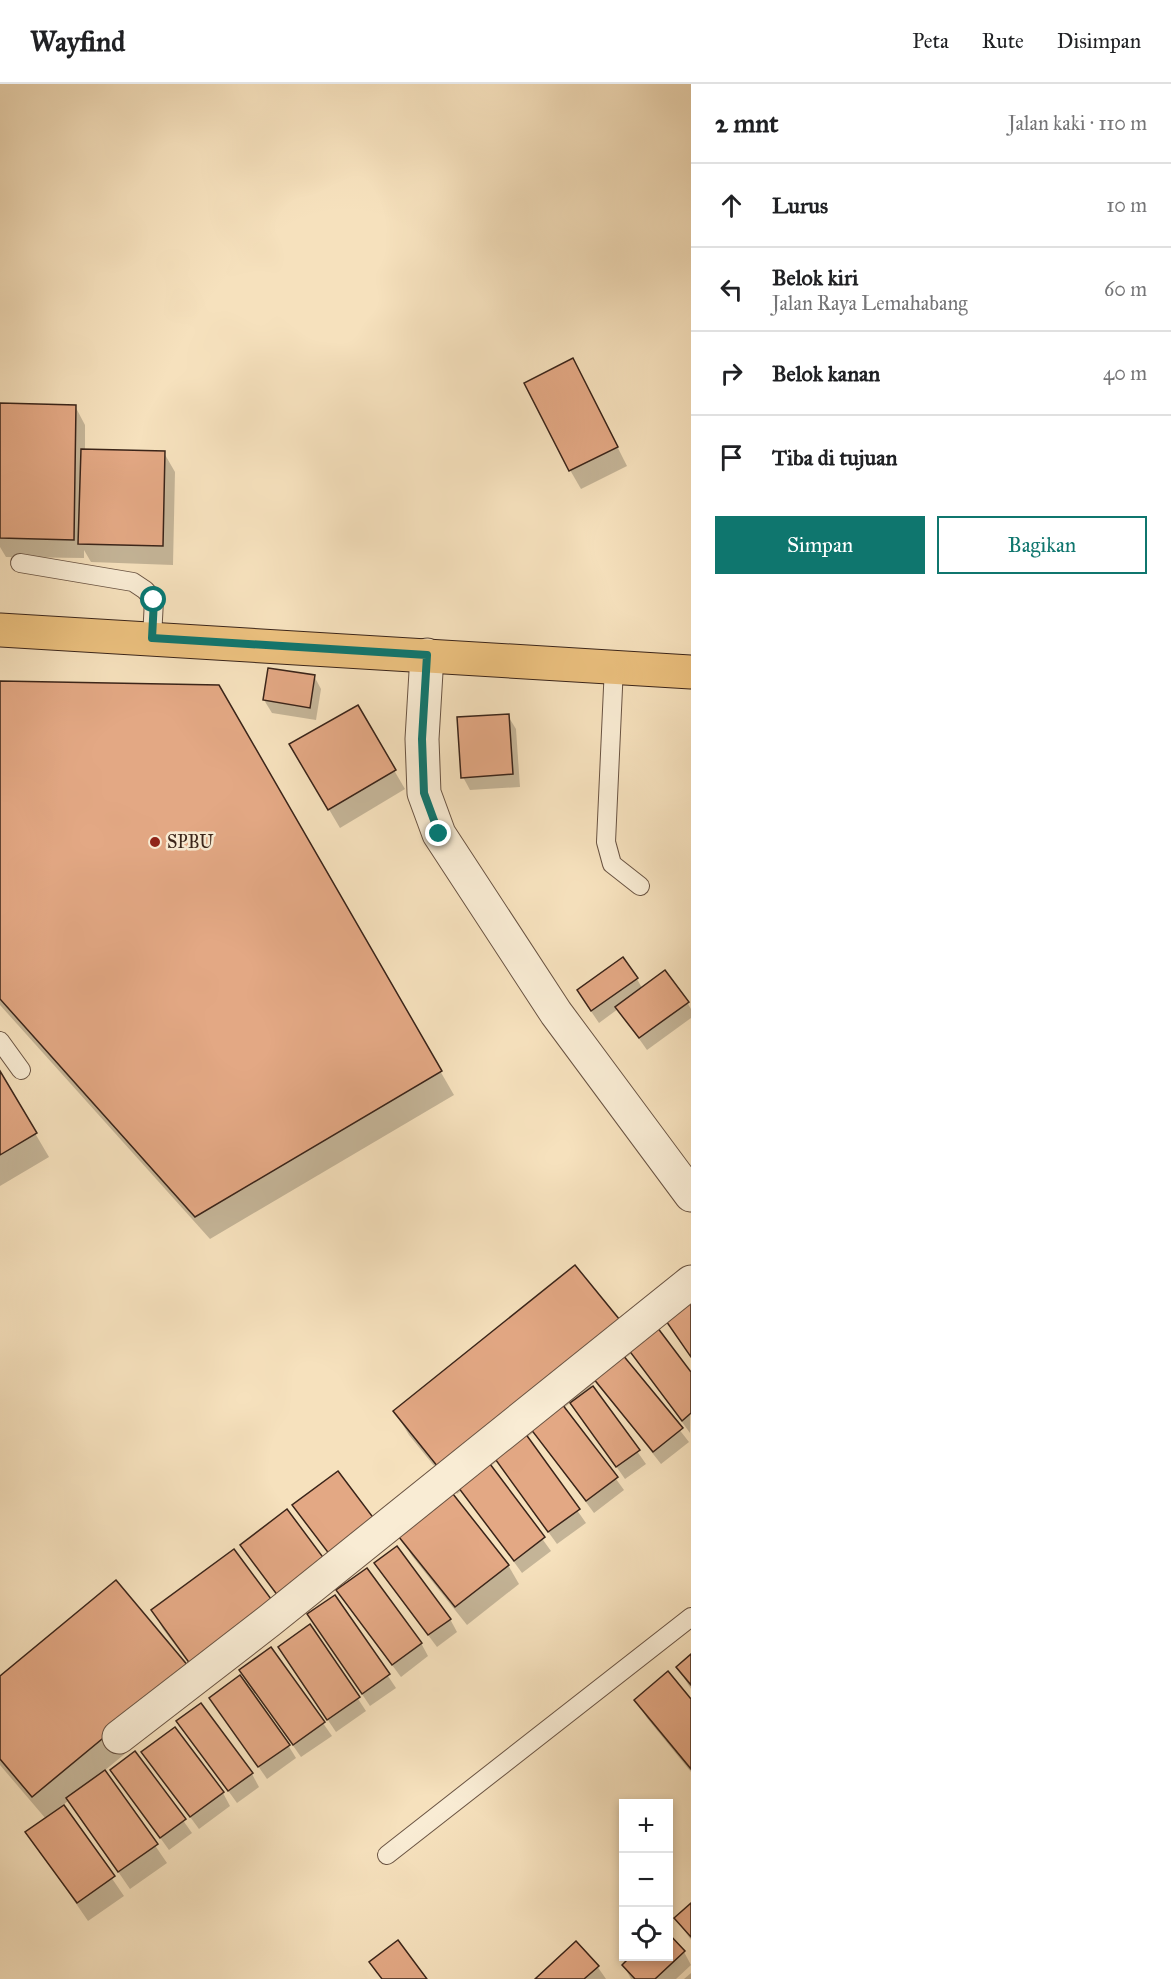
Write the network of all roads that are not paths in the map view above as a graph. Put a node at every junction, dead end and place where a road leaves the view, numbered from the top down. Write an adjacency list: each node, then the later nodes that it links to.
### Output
1 (20, 563): 3 (lane)
2 (0, 630): 3 (main road)
3 (152, 638): 4 (main road)
4 (427, 655): 5 (main road); 10 (street)
5 (614, 666): 6 (main road); 7 (lane)
6 (691, 672)
7 (640, 886)
8 (0, 1041): 9 (lane)
9 (21, 1070)
10 (691, 1195)
11 (691, 1282): 13 (street)
12 (691, 1617): 14 (lane)
13 (119, 1737)
14 (387, 1855)

